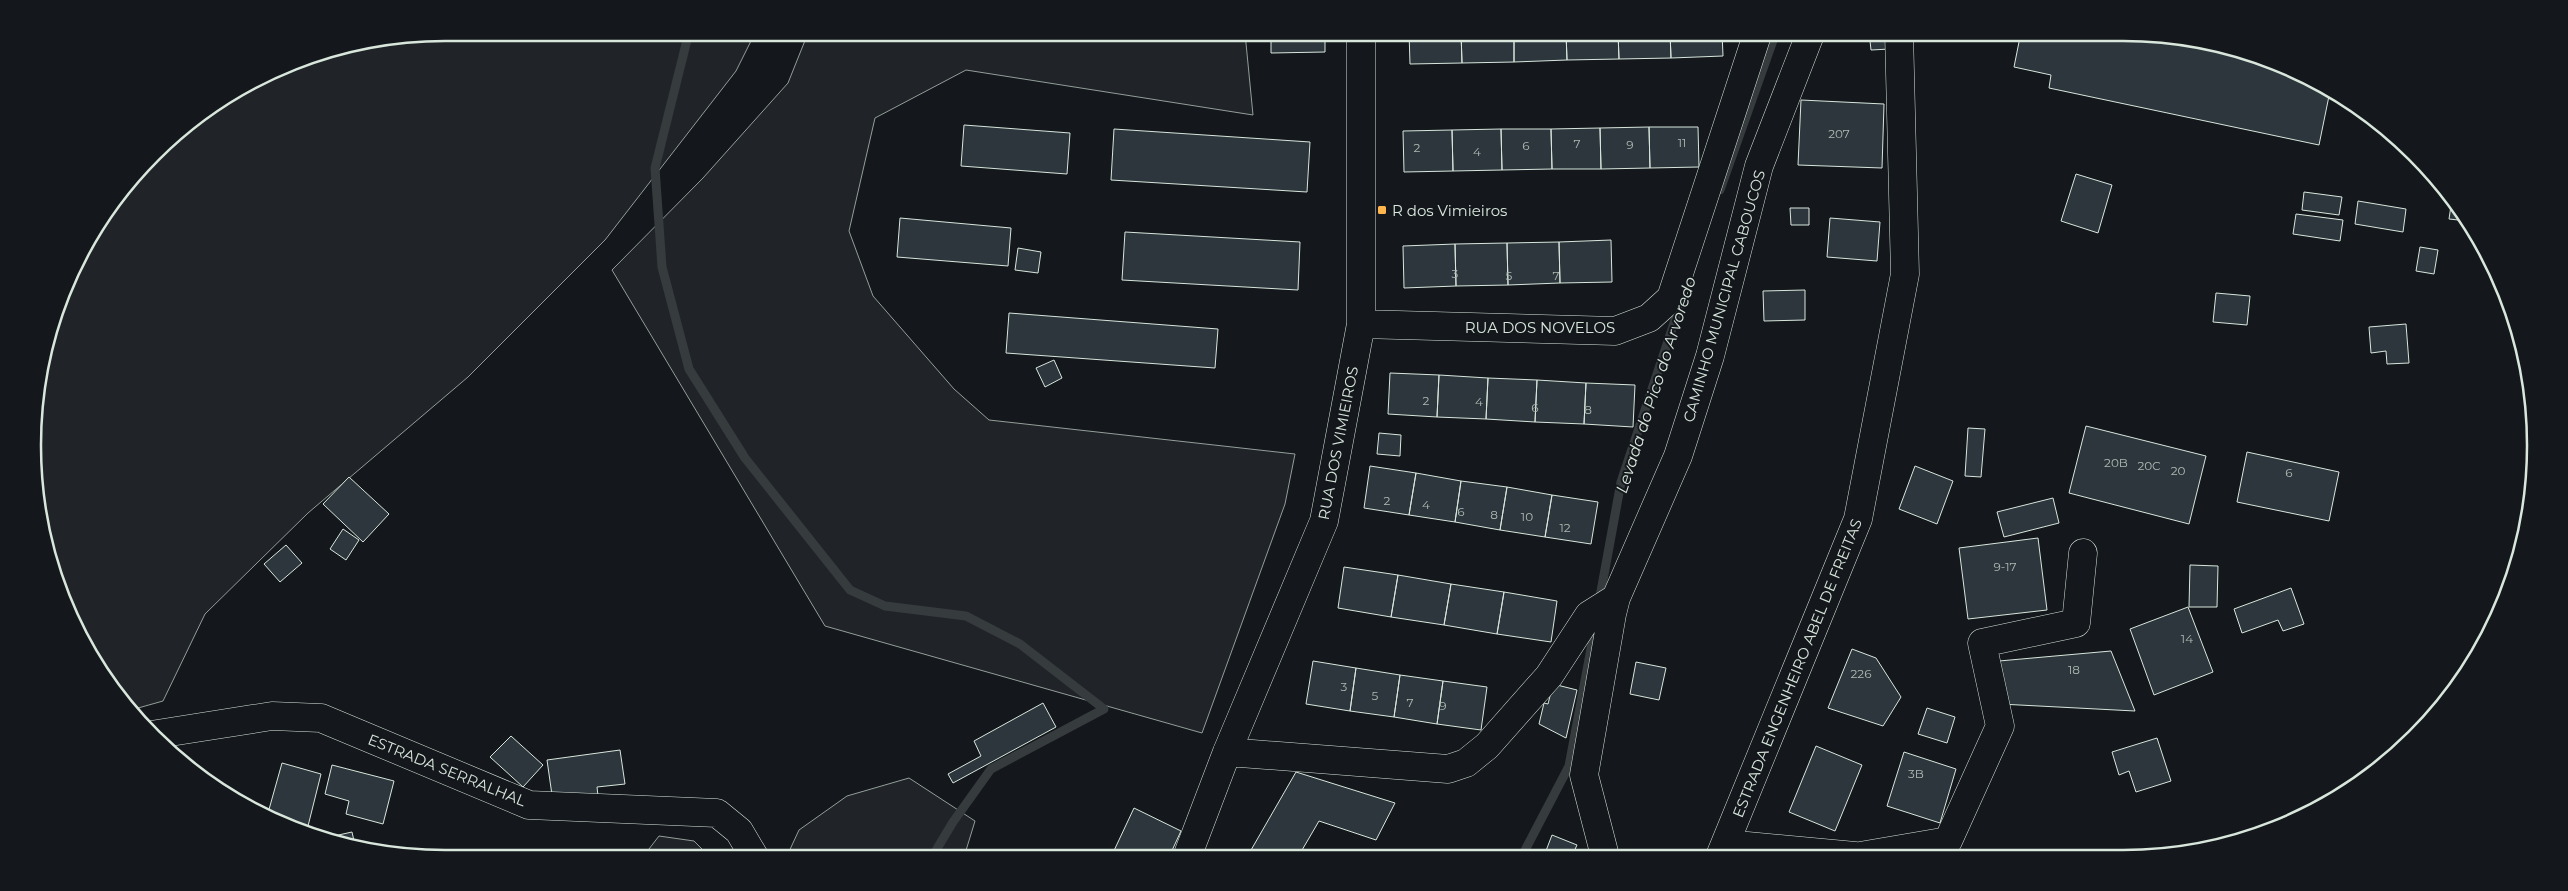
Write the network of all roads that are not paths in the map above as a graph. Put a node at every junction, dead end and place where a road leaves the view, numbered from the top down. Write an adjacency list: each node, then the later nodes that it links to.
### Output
1 (1361, 41): 5 (street, RUA DOS VIMIEIROS)
2 (1755, 41): 5 (street, RUA DOS NOVELOS)
3 (1808, 41): 7 (street, CAMINHO MUNICIPAL CABOUCOS)
4 (1899, 41): 13 (street, ESTRADA ENGENHEIRO ABEL DE FREITAS)
5 (1361, 324): 9 (street, RUA DOS VIMIEIROS)
6 (2083, 553): 14 (street)
7 (1616, 598): 9 (street); 12 (street, CAMINHO MUNICIPAL CABOUCOS)
8 (162, 733): 10 (street, ESTRADA SERRALHAL)
9 (1227, 752): 11 (street, RUA DOS VIMIEIROS)
10 (750, 850)
11 (1190, 850)
12 (1603, 850)
13 (1723, 850)
14 (1895, 850)

